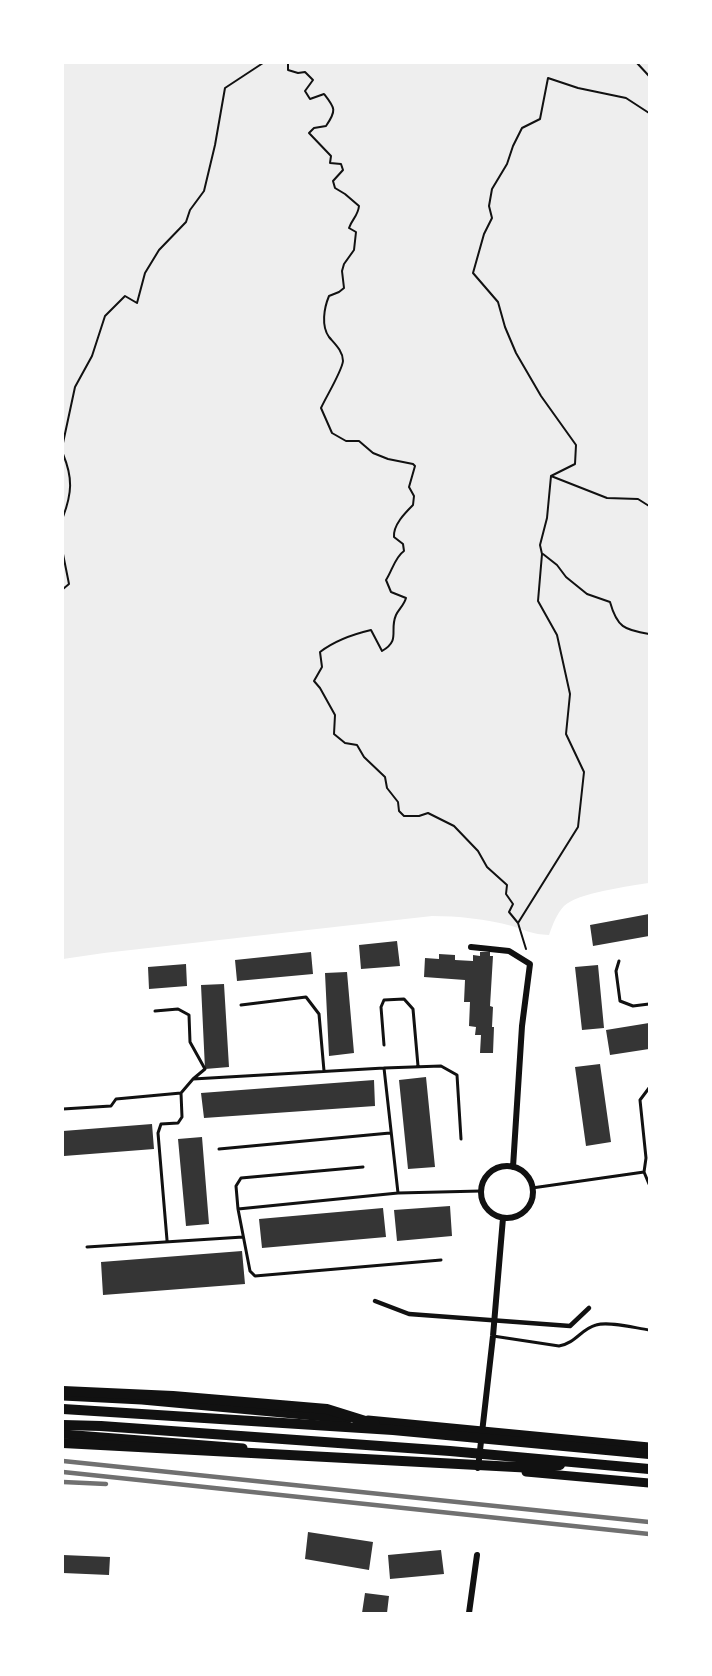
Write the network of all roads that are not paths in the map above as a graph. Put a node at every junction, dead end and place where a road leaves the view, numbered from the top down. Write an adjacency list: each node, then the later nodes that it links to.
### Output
1 (471, 947): 18 (street)
2 (620, 961): 3 (lane)
3 (649, 1004)
4 (241, 1005): 9 (lane)
5 (155, 1011): 10 (lane)
6 (384, 1045): 7 (lane)
7 (418, 1066): 8 (lane); 15 (lane)
8 (384, 1068): 9 (lane); 14 (lane)
9 (324, 1071): 10 (lane)
10 (193, 1079): 12 (lane)
11 (649, 1088): 19 (lane)
12 (182, 1093): 13 (lane); 27 (lane)
13 (63, 1109)
14 (391, 1133): 16 (lane); 23 (lane)
15 (461, 1139)
16 (219, 1149)
17 (363, 1167): 24 (lane)
18 (513, 1167): 21 (street); 22 (street)
19 (644, 1172): 20 (lane); 21 (lane)
20 (649, 1184)
21 (532, 1188): 25 (street)
22 (481, 1191): 23 (lane); 25 (street)
23 (398, 1193): 24 (lane)
24 (238, 1209): 26 (lane)
25 (503, 1218): 33 (street)
26 (243, 1237): 27 (lane); 29 (lane)
27 (167, 1240): 28 (lane)
28 (87, 1246)
29 (441, 1260)
30 (375, 1301): 31 (street)
31 (589, 1308)
32 (649, 1330): 33 (lane)
33 (493, 1336): 39 (street)
34 (63, 1391): 38 (highway)
35 (63, 1396): 39 (main road)
36 (63, 1409): 38 (highway)
37 (63, 1425): 44 (highway)
38 (393, 1430): 43 (highway)
39 (481, 1431): 42 (main road); 45 (street)
40 (63, 1434): 45 (main road)
41 (63, 1443): 44 (highway)
42 (649, 1447)
43 (649, 1454)
44 (580, 1462): 46 (highway)
45 (477, 1468): 47 (main road)
46 (649, 1469)
47 (649, 1483)
48 (477, 1555): 49 (street)
49 (470, 1613)

